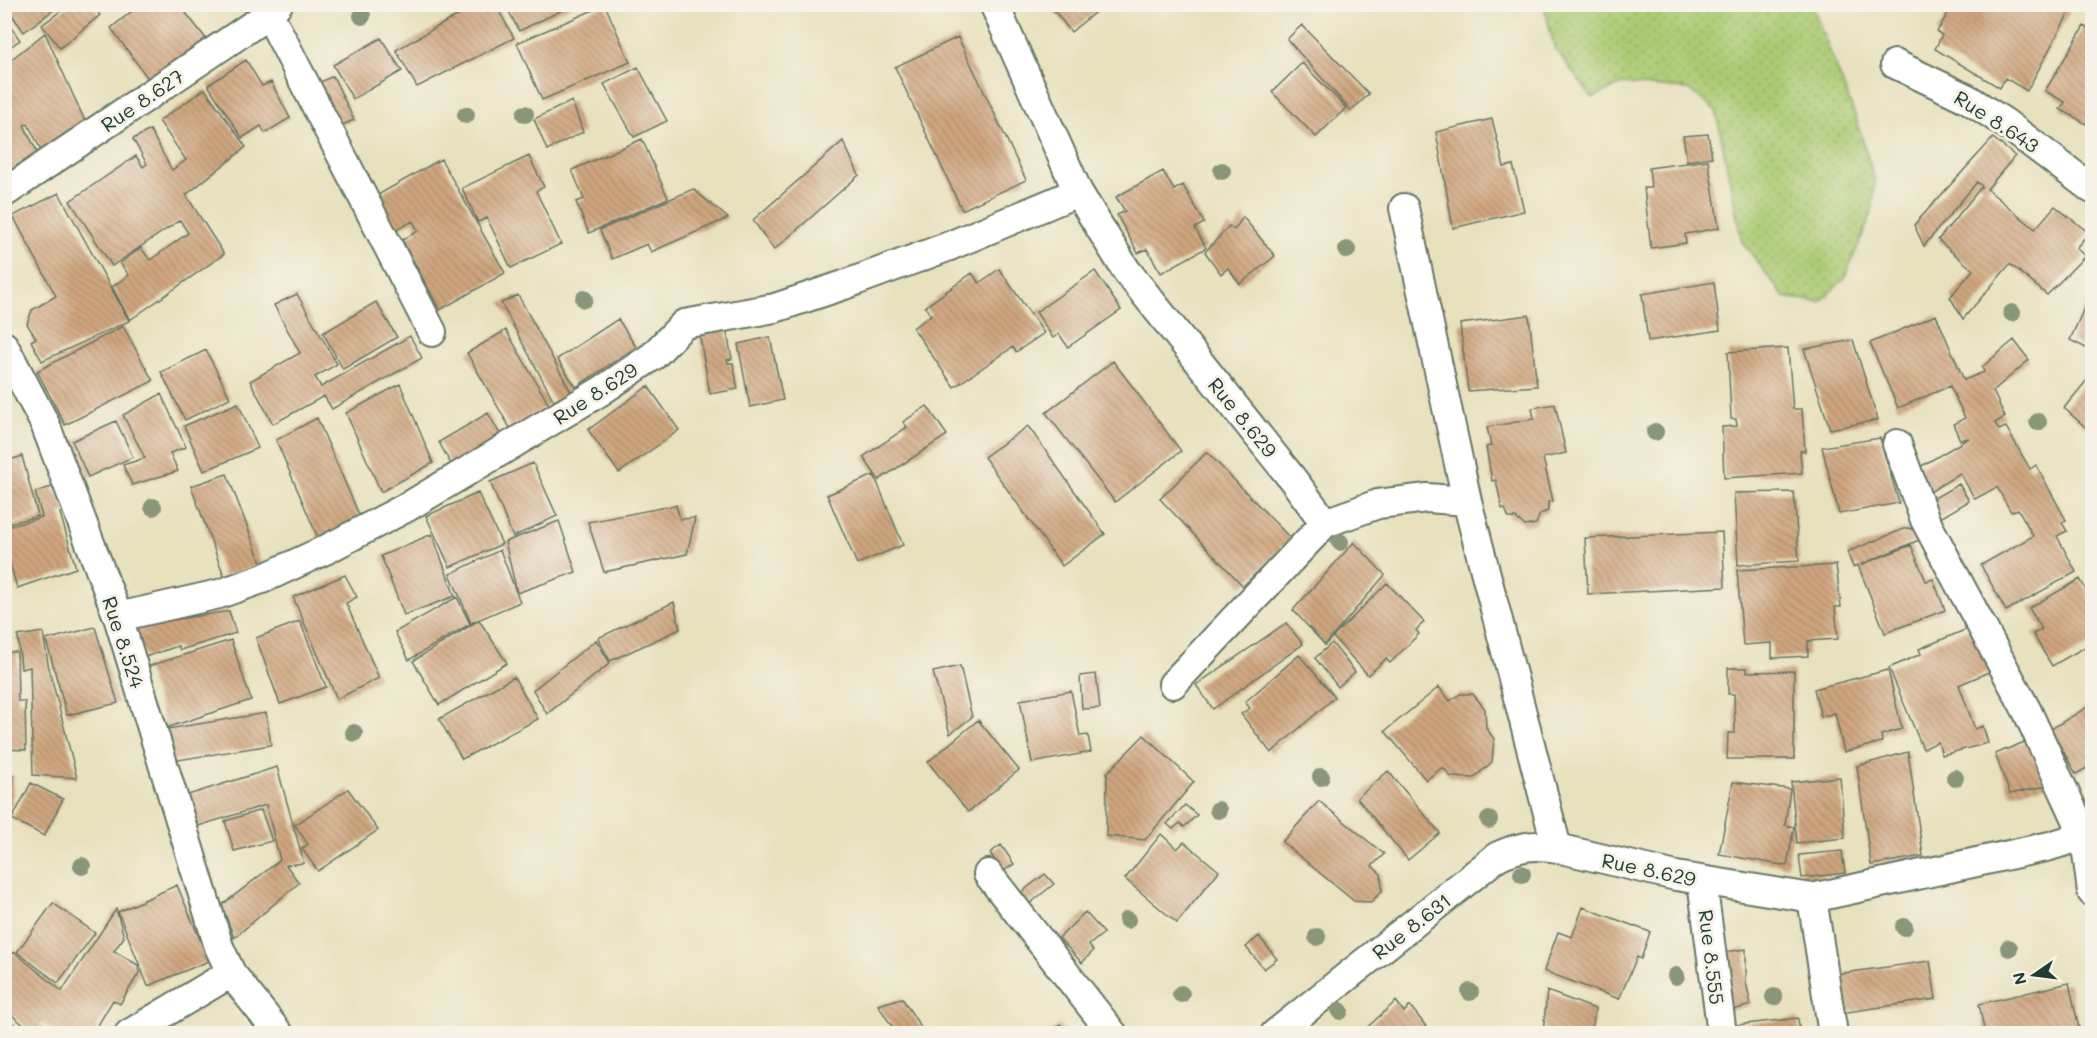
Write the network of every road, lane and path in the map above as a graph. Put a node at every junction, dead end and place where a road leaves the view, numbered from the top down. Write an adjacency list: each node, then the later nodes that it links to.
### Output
1 (994, 4): 5 (street, Rue 8.629)
2 (273, 9): 6 (street, Rue 8.627); 8 (street)
3 (1895, 64): 4 (street, Rue 8.643)
4 (2092, 189)
5 (1078, 192): 12 (street, Rue 8.629); 13 (street, Rue 8.629)
6 (4, 193)
7 (1404, 208): 11 (street)
8 (432, 332)
9 (4, 346): 13 (street, Rue 8.524)
10 (1897, 444): 15 (street)
11 (1467, 501): 12 (street); 16 (street)
12 (1325, 524): 14 (street)
13 (118, 617): 21 (street, Rue 8.524)
14 (1173, 684)
15 (2089, 835): 19 (street); 20 (street, Rue 8.629)
16 (1557, 848): 18 (street, Rue 8.629); 25 (street, Rue 8.631)
17 (988, 874): 24 (street)
18 (1702, 881): 20 (street, Rue 8.629); 26 (street, Rue 8.555)
19 (2092, 892)
20 (1812, 898): 27 (street)
21 (231, 974): 22 (street); 23 (street, Rue 8.524)
22 (129, 1034)
23 (279, 1034)
24 (1113, 1034)
25 (1275, 1034)
26 (1722, 1034)
27 (1833, 1034)

